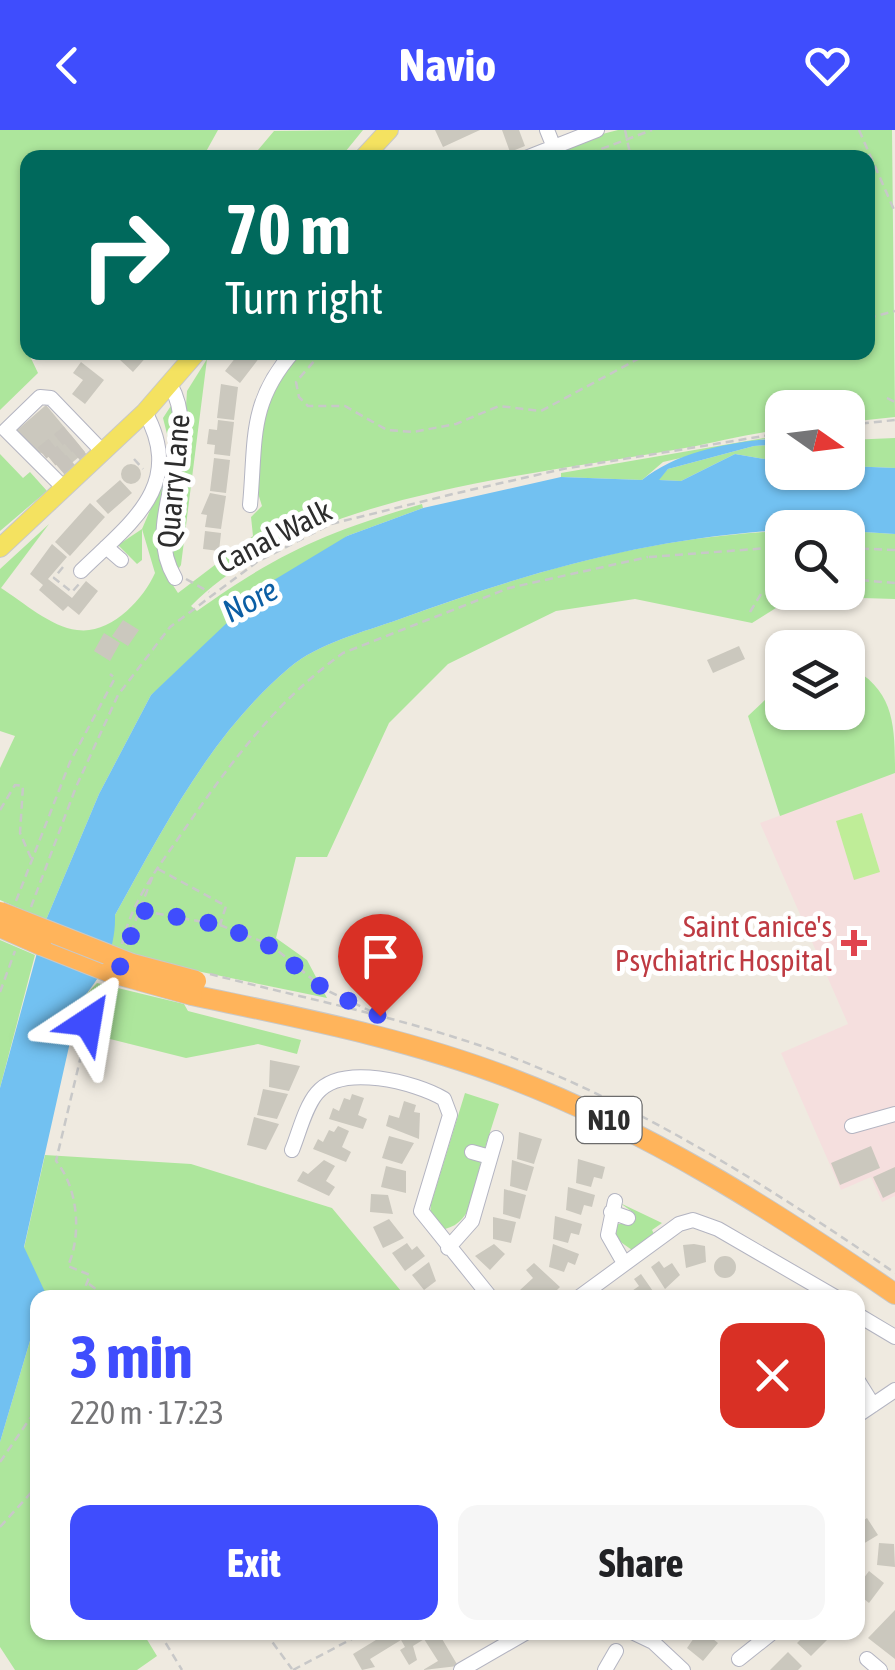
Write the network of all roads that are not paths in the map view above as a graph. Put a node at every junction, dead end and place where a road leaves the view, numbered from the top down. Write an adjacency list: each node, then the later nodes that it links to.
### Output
1 (389, 130): 5 (main road)
2 (546, 130): 4 (street)
3 (596, 130): 4 (street)
4 (553, 145): 6 (street)
5 (370, 150)
6 (543, 150)
7 (190, 360): 9 (main road)
8 (285, 360): 13 (street)
9 (170, 384): 10 (main road); 18 (street, Quarry Lane)
10 (145, 412): 11 (main road); 14 (street)
11 (83, 439): 12 (main road); 12 (street)
12 (49, 468): 15 (main road)
13 (250, 504)
14 (106, 546): 16 (street); 17 (street)
15 (0, 548)
16 (121, 560)
17 (78, 576)
18 (175, 578)
19 (7, 909): 21 (highway, N10, bridge)
20 (0, 927): 21 (highway, N10, bridge)
21 (199, 983): 34 (highway, N10)
22 (895, 1114): 23 (street)
23 (852, 1126)
24 (496, 1138): 27 (street)
25 (292, 1150): 29 (street)
26 (472, 1152): 27 (street)
27 (490, 1157): 29 (street)
28 (628, 1218): 30 (street)
29 (448, 1248): 31 (street)
30 (624, 1263): 32 (street); 33 (street)
31 (483, 1290)
32 (589, 1290)
33 (823, 1290)
34 (895, 1294)
35 (865, 1319): 36 (street)
36 (895, 1337)
37 (895, 1390): 39 (street)
38 (865, 1392): 39 (street)
39 (873, 1404): 40 (street)
40 (865, 1410)
41 (513, 1640): 47 (street)
42 (649, 1640): 49 (street)
43 (763, 1640): 45 (street)
44 (616, 1651): 48 (street)
45 (739, 1659)
46 (867, 1659): 50 (street)
47 (461, 1670)
48 (605, 1670)
49 (683, 1670)
50 (880, 1670)

